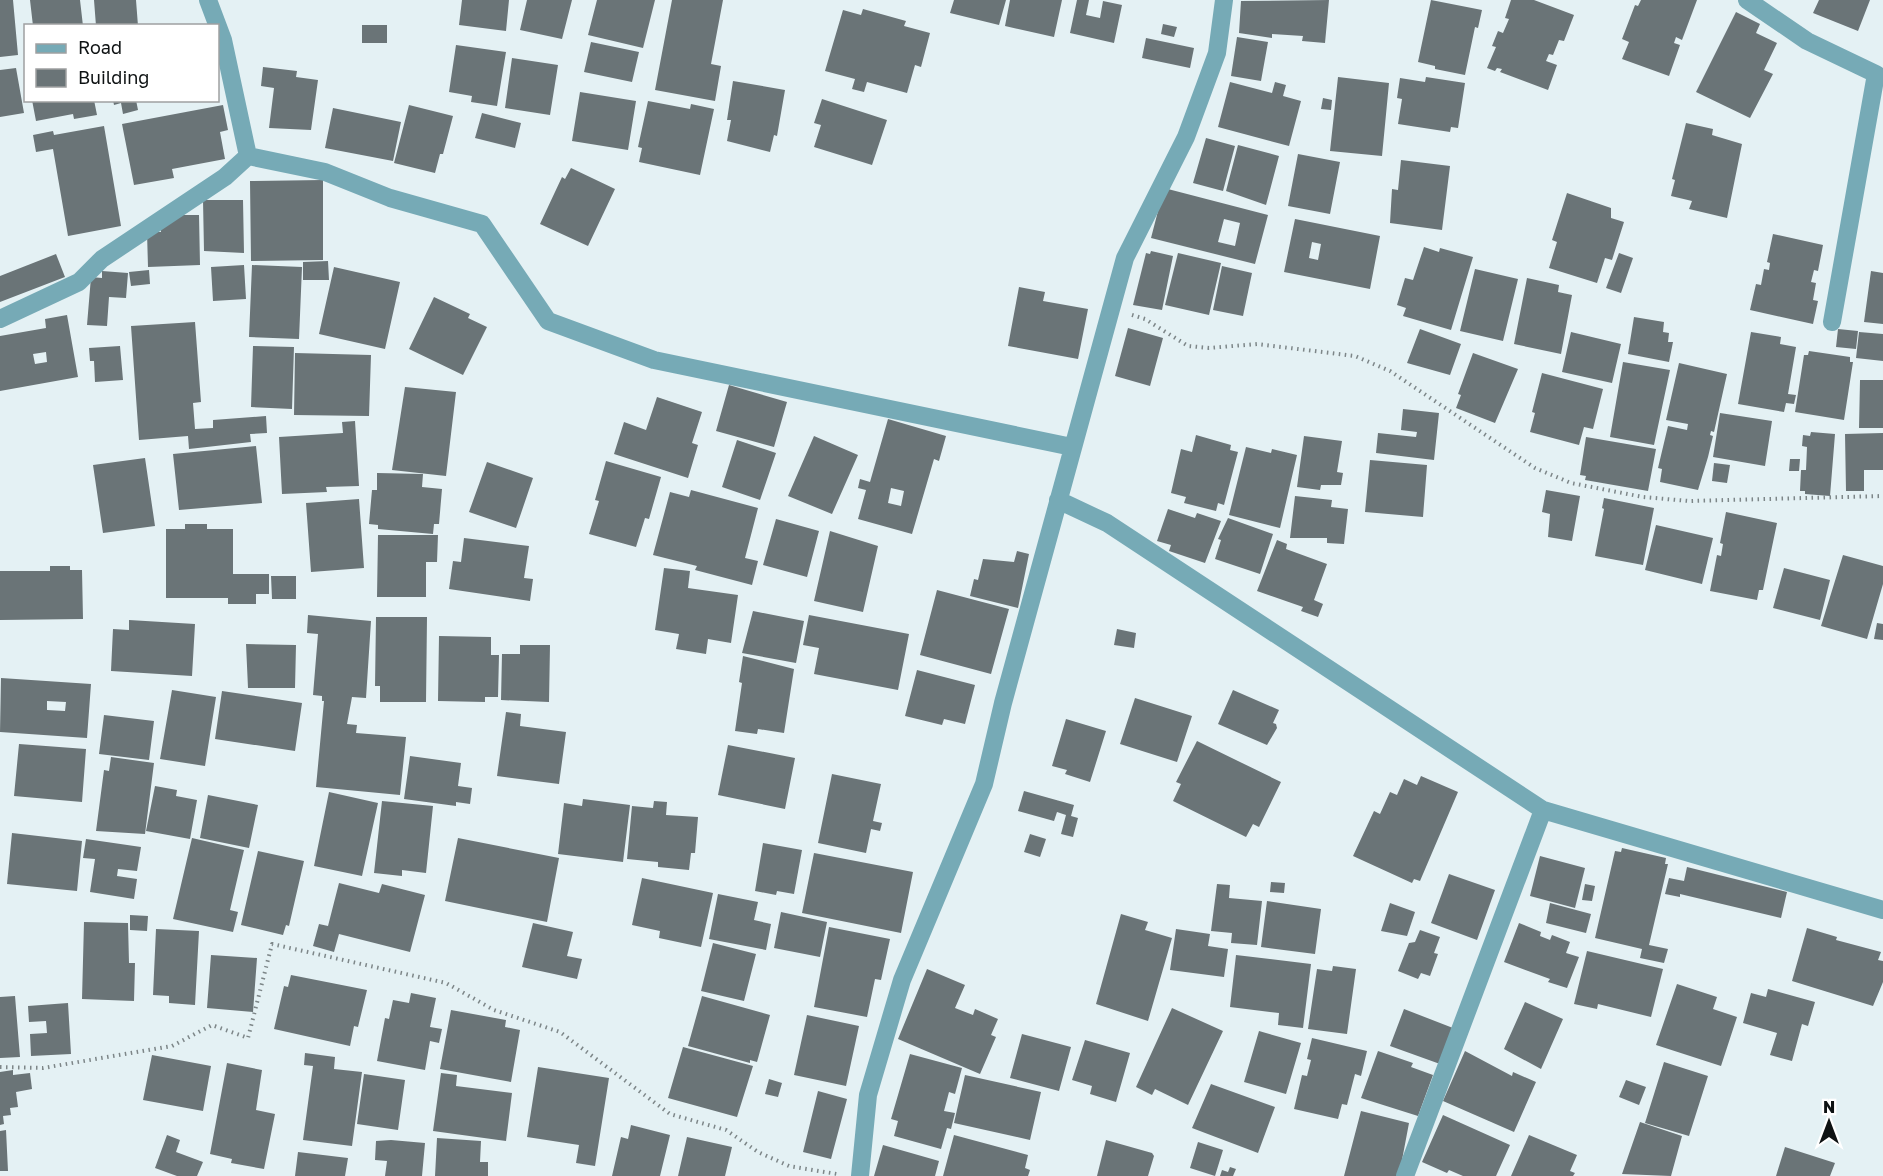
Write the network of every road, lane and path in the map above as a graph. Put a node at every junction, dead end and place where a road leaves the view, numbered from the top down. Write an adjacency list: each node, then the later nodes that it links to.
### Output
1 (208, 0): 4 (street)
2 (1224, 0): 8 (street)
3 (1747, 0): 6 (street)
4 (217, 24)
5 (219, 29): 7 (street)
6 (1879, 75): 10 (street)
7 (248, 156): 9 (street); 11 (street)
8 (1111, 309): 11 (street); 12 (path)
9 (0, 319)
10 (1833, 322)
11 (1072, 447): 13 (street)
12 (1883, 496)
13 (1058, 500): 14 (street); 18 (street)
14 (1543, 810): 15 (street); 19 (street)
15 (1883, 910)
16 (0, 1067): 17 (path)
17 (846, 1176)
18 (860, 1176)
19 (1405, 1176)

